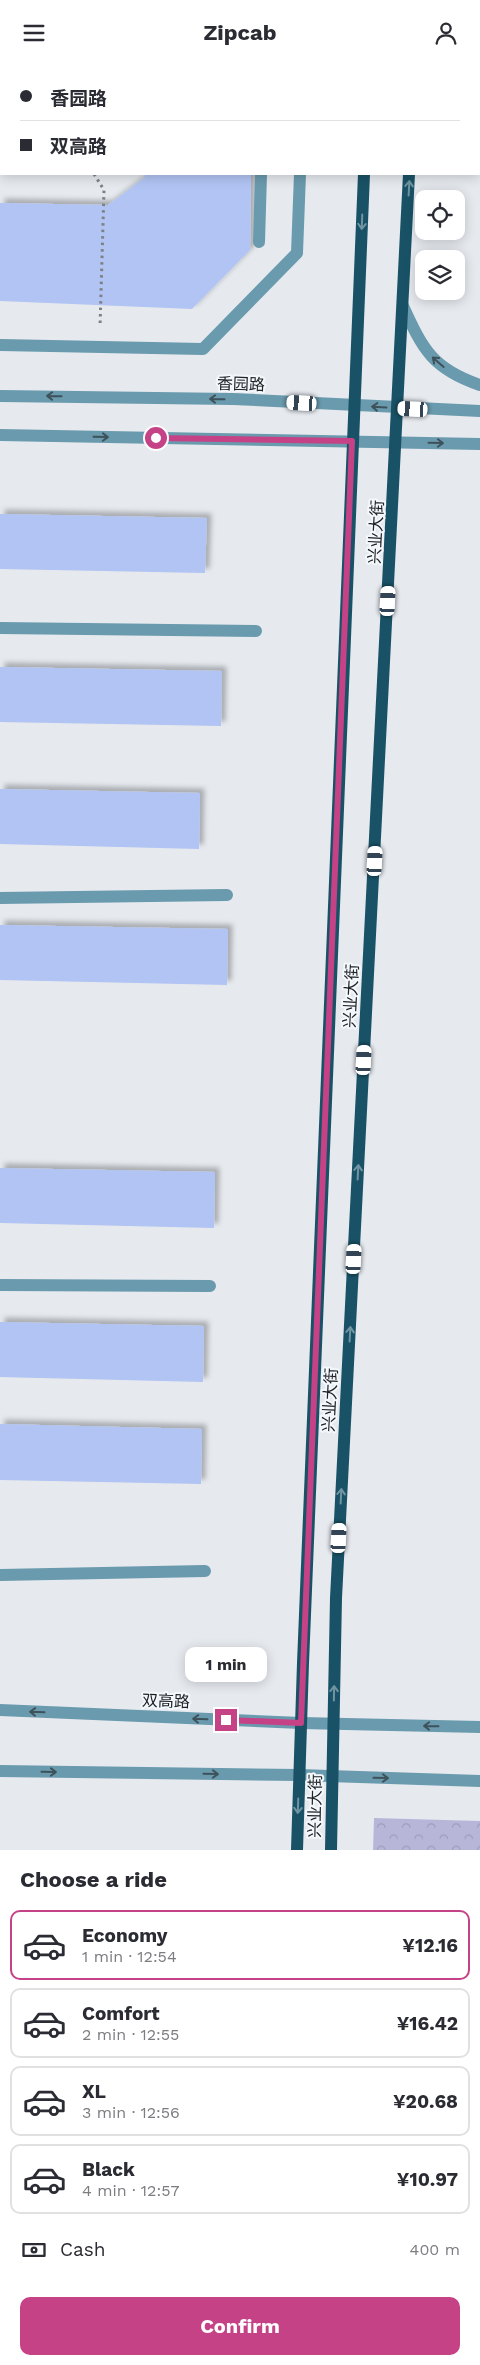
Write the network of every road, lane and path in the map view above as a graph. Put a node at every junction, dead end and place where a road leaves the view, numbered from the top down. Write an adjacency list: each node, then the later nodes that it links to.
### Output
1 (95, 175): 9 (path)
2 (261, 175): 6 (street)
3 (300, 175): 9 (street)
4 (364, 175): 12 (main road, 兴业大街, one-way to 12)
5 (409, 175): 7 (main road, 兴业大街, one-way to 5)
6 (260, 242)
7 (403, 306): 10 (street, one-way to 7); 13 (main road, 兴业大街)
8 (0, 345): 9 (street)
9 (99, 347)
10 (480, 385)
11 (0, 396): 12 (street, 香园路, one-way to 11)
12 (354, 405): 13 (street, 香园路, one-way to 12); 16 (main road, 兴业大街)
13 (398, 408): 14 (street, 香园路); 17 (main road, 兴业大街)
14 (480, 411)
15 (0, 435): 16 (street, one-way to 16)
16 (352, 441): 17 (street); 28 (main road, 兴业大街)
17 (397, 442): 18 (street, one-way to 18); 29 (main road, 兴业大街, one-way to 17)
18 (480, 444)
19 (0, 628): 20 (street)
20 (256, 631)
21 (227, 895): 22 (street)
22 (0, 898)
23 (0, 1285): 24 (street)
24 (210, 1286)
25 (205, 1571): 26 (street)
26 (0, 1575)
27 (0, 1711): 28 (street, 双高路, one-way to 27)
28 (301, 1723): 29 (street, 双高路); 32 (main road, 兴业大街)
29 (333, 1724): 30 (street, 双高路, one-way to 29); 33 (main road, 兴业大街)
30 (480, 1727)
31 (0, 1771): 32 (street, one-way to 32)
32 (299, 1775): 33 (street); 35 (main road, 兴业大街, one-way to 35)
33 (332, 1777): 34 (street, one-way to 34); 36 (main road, 兴业大街)
34 (480, 1781)
35 (297, 1850)
36 (331, 1850)

